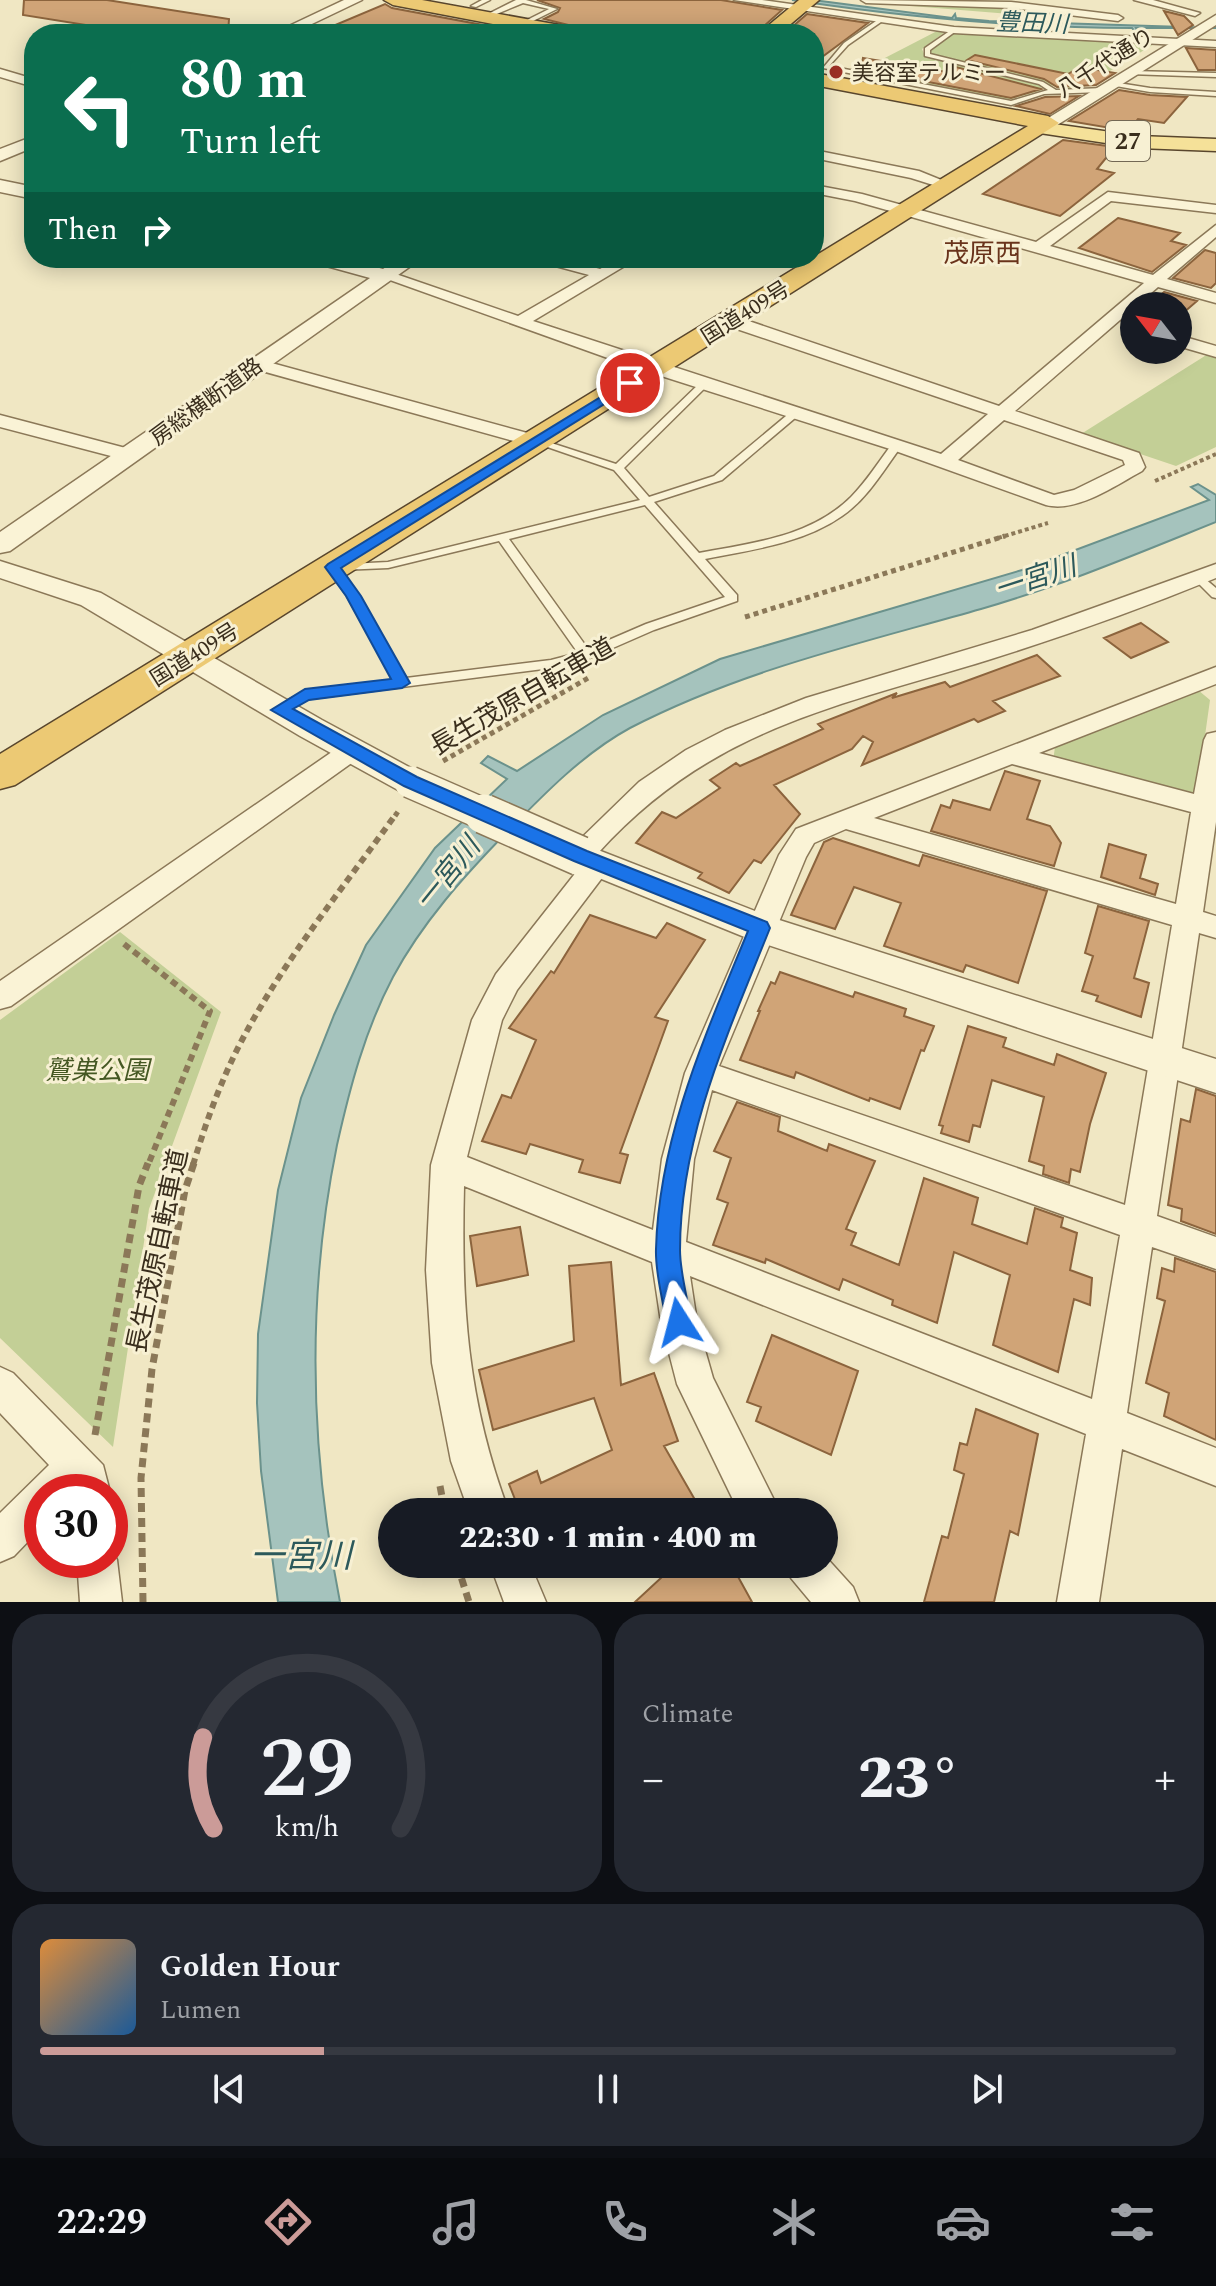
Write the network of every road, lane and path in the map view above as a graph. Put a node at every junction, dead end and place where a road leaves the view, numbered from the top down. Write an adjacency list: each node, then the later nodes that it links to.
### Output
1 (356, 0): 16 (street); 17 (highway)
2 (393, 0): 11 (highway)
3 (520, 0): 11 (lane); 18 (lane)
4 (739, 0): 9 (street)
5 (866, 0): 8 (street)
6 (1139, 0): 10 (street)
7 (1182, 0): 10 (street)
8 (973, 2): 13 (street)
9 (803, 5): 15 (street); 19 (highway)
10 (1165, 5): 12 (street)
11 (482, 8): 18 (highway)
12 (1195, 13)
13 (1118, 18)
14 (1216, 19): 21 (street, 八千代通り)
15 (879, 21): 20 (street); 32 (lane)
16 (302, 24)
17 (486, 24)
18 (523, 24)
19 (779, 24)
20 (954, 30): 21 (street); 30 (lane)
21 (1183, 40): 22 (street); 24 (street, 八千代通り)
22 (1216, 44)
23 (0, 73): 26 (street)
24 (1130, 73): 25 (lane); 28 (street, 八千代通り)
25 (1216, 75)
26 (24, 80)
27 (824, 81): 32 (highway)
28 (1107, 87): 30 (lane); 31 (lane); 33 (street, 八千代通り)
29 (824, 88): 33 (highway)
30 (1054, 91): 32 (lane)
31 (1216, 94)
32 (1008, 109): 33 (highway)
33 (1044, 126): 35 (main road, 27); 39 (highway, 国道409号)
34 (24, 145): 36 (street)
35 (1216, 145)
36 (0, 156)
37 (824, 156): 39 (street)
38 (0, 186): 40 (street)
39 (949, 186): 43 (highway, 国道409号)
40 (24, 191)
41 (824, 191): 43 (street)
42 (1216, 209): 46 (street)
43 (906, 211): 46 (street); 47 (highway, 国道409号)
44 (1216, 229): 45 (street)
45 (1208, 244): 55 (street)
46 (1038, 248): 55 (street)
47 (824, 263)
48 (357, 268): 54 (street)
49 (396, 268): 54 (street, 房総横断道路)
50 (580, 268): 53 (street)
51 (612, 268): 53 (street)
52 (815, 268): 58 (highway, 国道409号)
53 (602, 274): 59 (street)
54 (384, 275): 59 (street); 63 (street, 房総横断道路)
55 (1156, 281): 56 (street); 57 (street)
56 (1216, 298)
57 (1109, 320): 60 (street); 66 (street)
58 (731, 321): 64 (highway, 国道409号); 66 (street)
59 (519, 322): 64 (street)
60 (1120, 323)
61 (1192, 344): 62 (street)
62 (1216, 352)
63 (257, 364): 69 (street); 72 (street, 房総横断道路)
64 (654, 368): 65 (street); 69 (highway, 国道409号)
65 (704, 384): 67 (street); 74 (lane)
66 (1000, 412): 73 (street); 73 (street)
67 (796, 413): 70 (street); 76 (lane)
68 (0, 421): 72 (street)
69 (535, 441): 74 (lane); 81 (highway, 国道409号)
70 (897, 445): 73 (street); 80 (lane)
71 (1216, 454): 75 (path)
72 (130, 455): 79 (street, 房総横断道路)
73 (944, 462)
74 (618, 468): 76 (lane)
75 (1143, 487)
76 (648, 501): 78 (lane); 80 (lane)
77 (1062, 517): 85 (path)
78 (501, 536): 81 (lane); 86 (lane)
79 (0, 545)
80 (697, 557): 86 (lane)
81 (333, 567): 87 (highway, 国道409号); 90 (lane)
82 (0, 569): 87 (street)
83 (1207, 573): 84 (lane); 99 (street)
84 (1216, 594)
85 (733, 620)
86 (586, 655): 90 (lane)
87 (190, 656): 91 (street); 95 (highway, 国道409号)
88 (603, 669): 96 (path, 長生茂原自転車道)
89 (1216, 675): 94 (street)
90 (402, 683): 91 (lane)
91 (280, 710): 93 (street)
92 (1216, 740): 97 (street)
93 (351, 751): 96 (street); 101 (street)
94 (1012, 755): 97 (street); 98 (street)
95 (0, 774)
96 (418, 782): 99 (street, bridge); 125 (path, 長生茂原自転車道)
97 (1211, 807): 100 (street)
98 (845, 819): 100 (street); 102 (street)
99 (589, 859): 102 (street); 107 (street)
100 (1202, 923): 104 (street)
101 (100, 925): 103 (street); 115 (path)
102 (760, 928): 104 (street); 105 (street)
103 (0, 997)
104 (1165, 1060): 106 (street); 108 (street)
105 (701, 1073): 108 (street); 109 (street)
106 (1216, 1076)
107 (448, 1165): 109 (street); 116 (street)
108 (1139, 1226): 110 (street); 112 (street)
109 (668, 1251): 112 (street); 117 (street)
110 (1216, 1253)
111 (0, 1386): 114 (street)
112 (1106, 1424): 113 (street); 129 (street)
113 (1216, 1467)
114 (70, 1474)
115 (78, 1474)
116 (484, 1498)
117 (753, 1498)
118 (24, 1517): 119 (street)
119 (0, 1542)
120 (99, 1578): 124 (street)
121 (461, 1578): 126 (path)
122 (516, 1578): 127 (street)
123 (817, 1578): 128 (street)
124 (101, 1602)
125 (143, 1602)
126 (469, 1602)
127 (525, 1602)
128 (838, 1602)
129 (1078, 1602)

